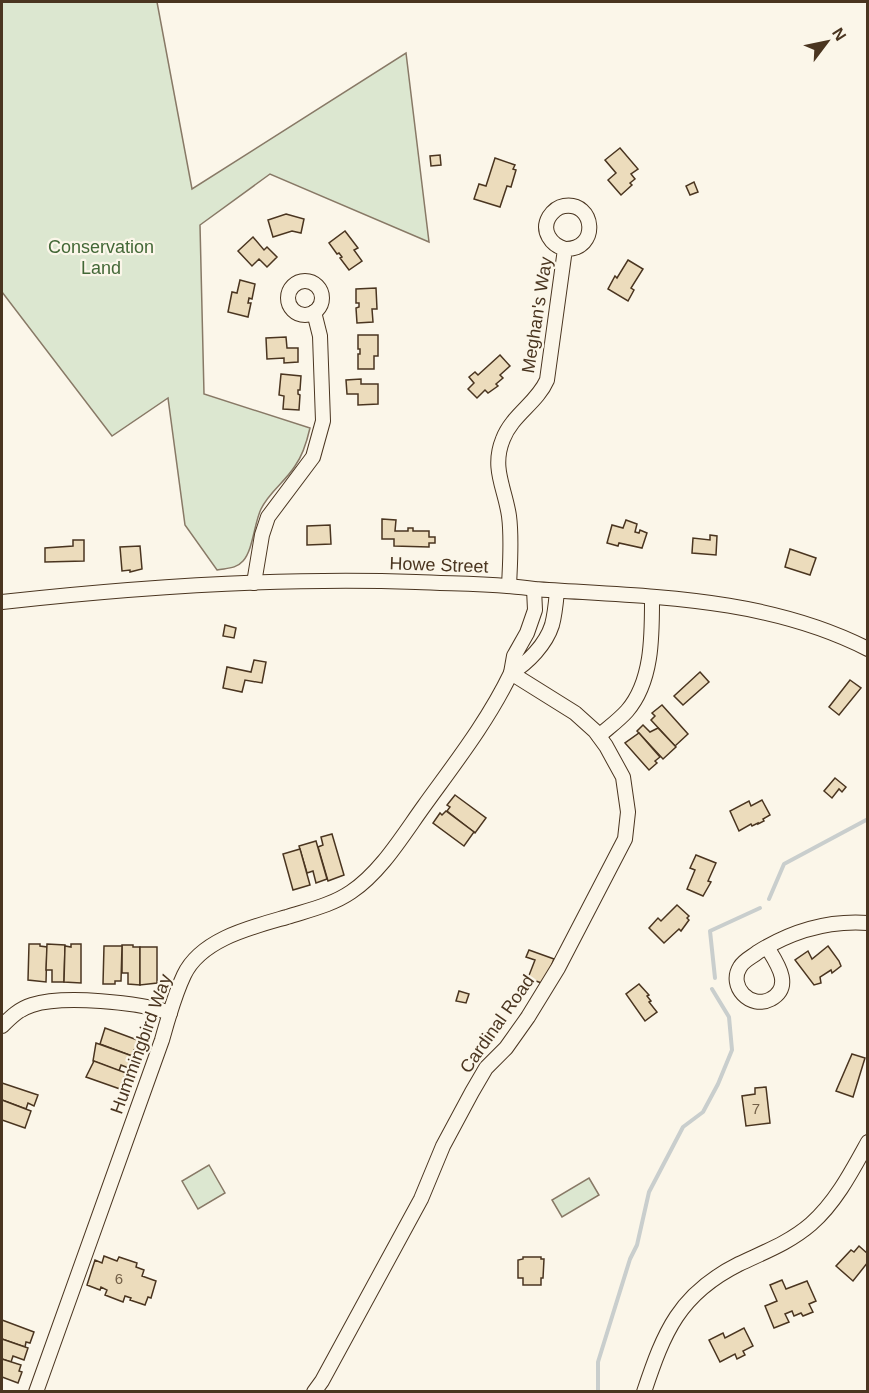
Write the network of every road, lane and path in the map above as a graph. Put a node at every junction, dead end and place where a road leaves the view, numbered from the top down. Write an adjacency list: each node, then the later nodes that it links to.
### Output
1 (565, 249): 4 (street, Meghan's Way)
2 (314, 312): 3 (street)
3 (254, 583): 4 (street, Howe Street); 8 (street, Howe Street)
4 (509, 586): 5 (street, Howe Street)
5 (534, 589): 6 (street, Howe Street); 10 (street, Hummingbird Way)
6 (557, 591): 7 (street, Howe Street); 10 (street, Hummingbird Way)
7 (652, 597): 9 (street, Howe Street); 11 (street)
8 (2, 603)
9 (867, 649)
10 (511, 673): 11 (street, Cardinal Road); 14 (street, Hummingbird Way)
11 (599, 736): 18 (street, Cardinal Road)
12 (867, 923): 13 (street)
13 (767, 947)
14 (170, 1013): 15 (street); 17 (street, Hummingbird Way)
15 (2, 1026)
16 (867, 1142): 19 (street)
17 (36, 1392)
18 (314, 1392)
19 (644, 1392)

